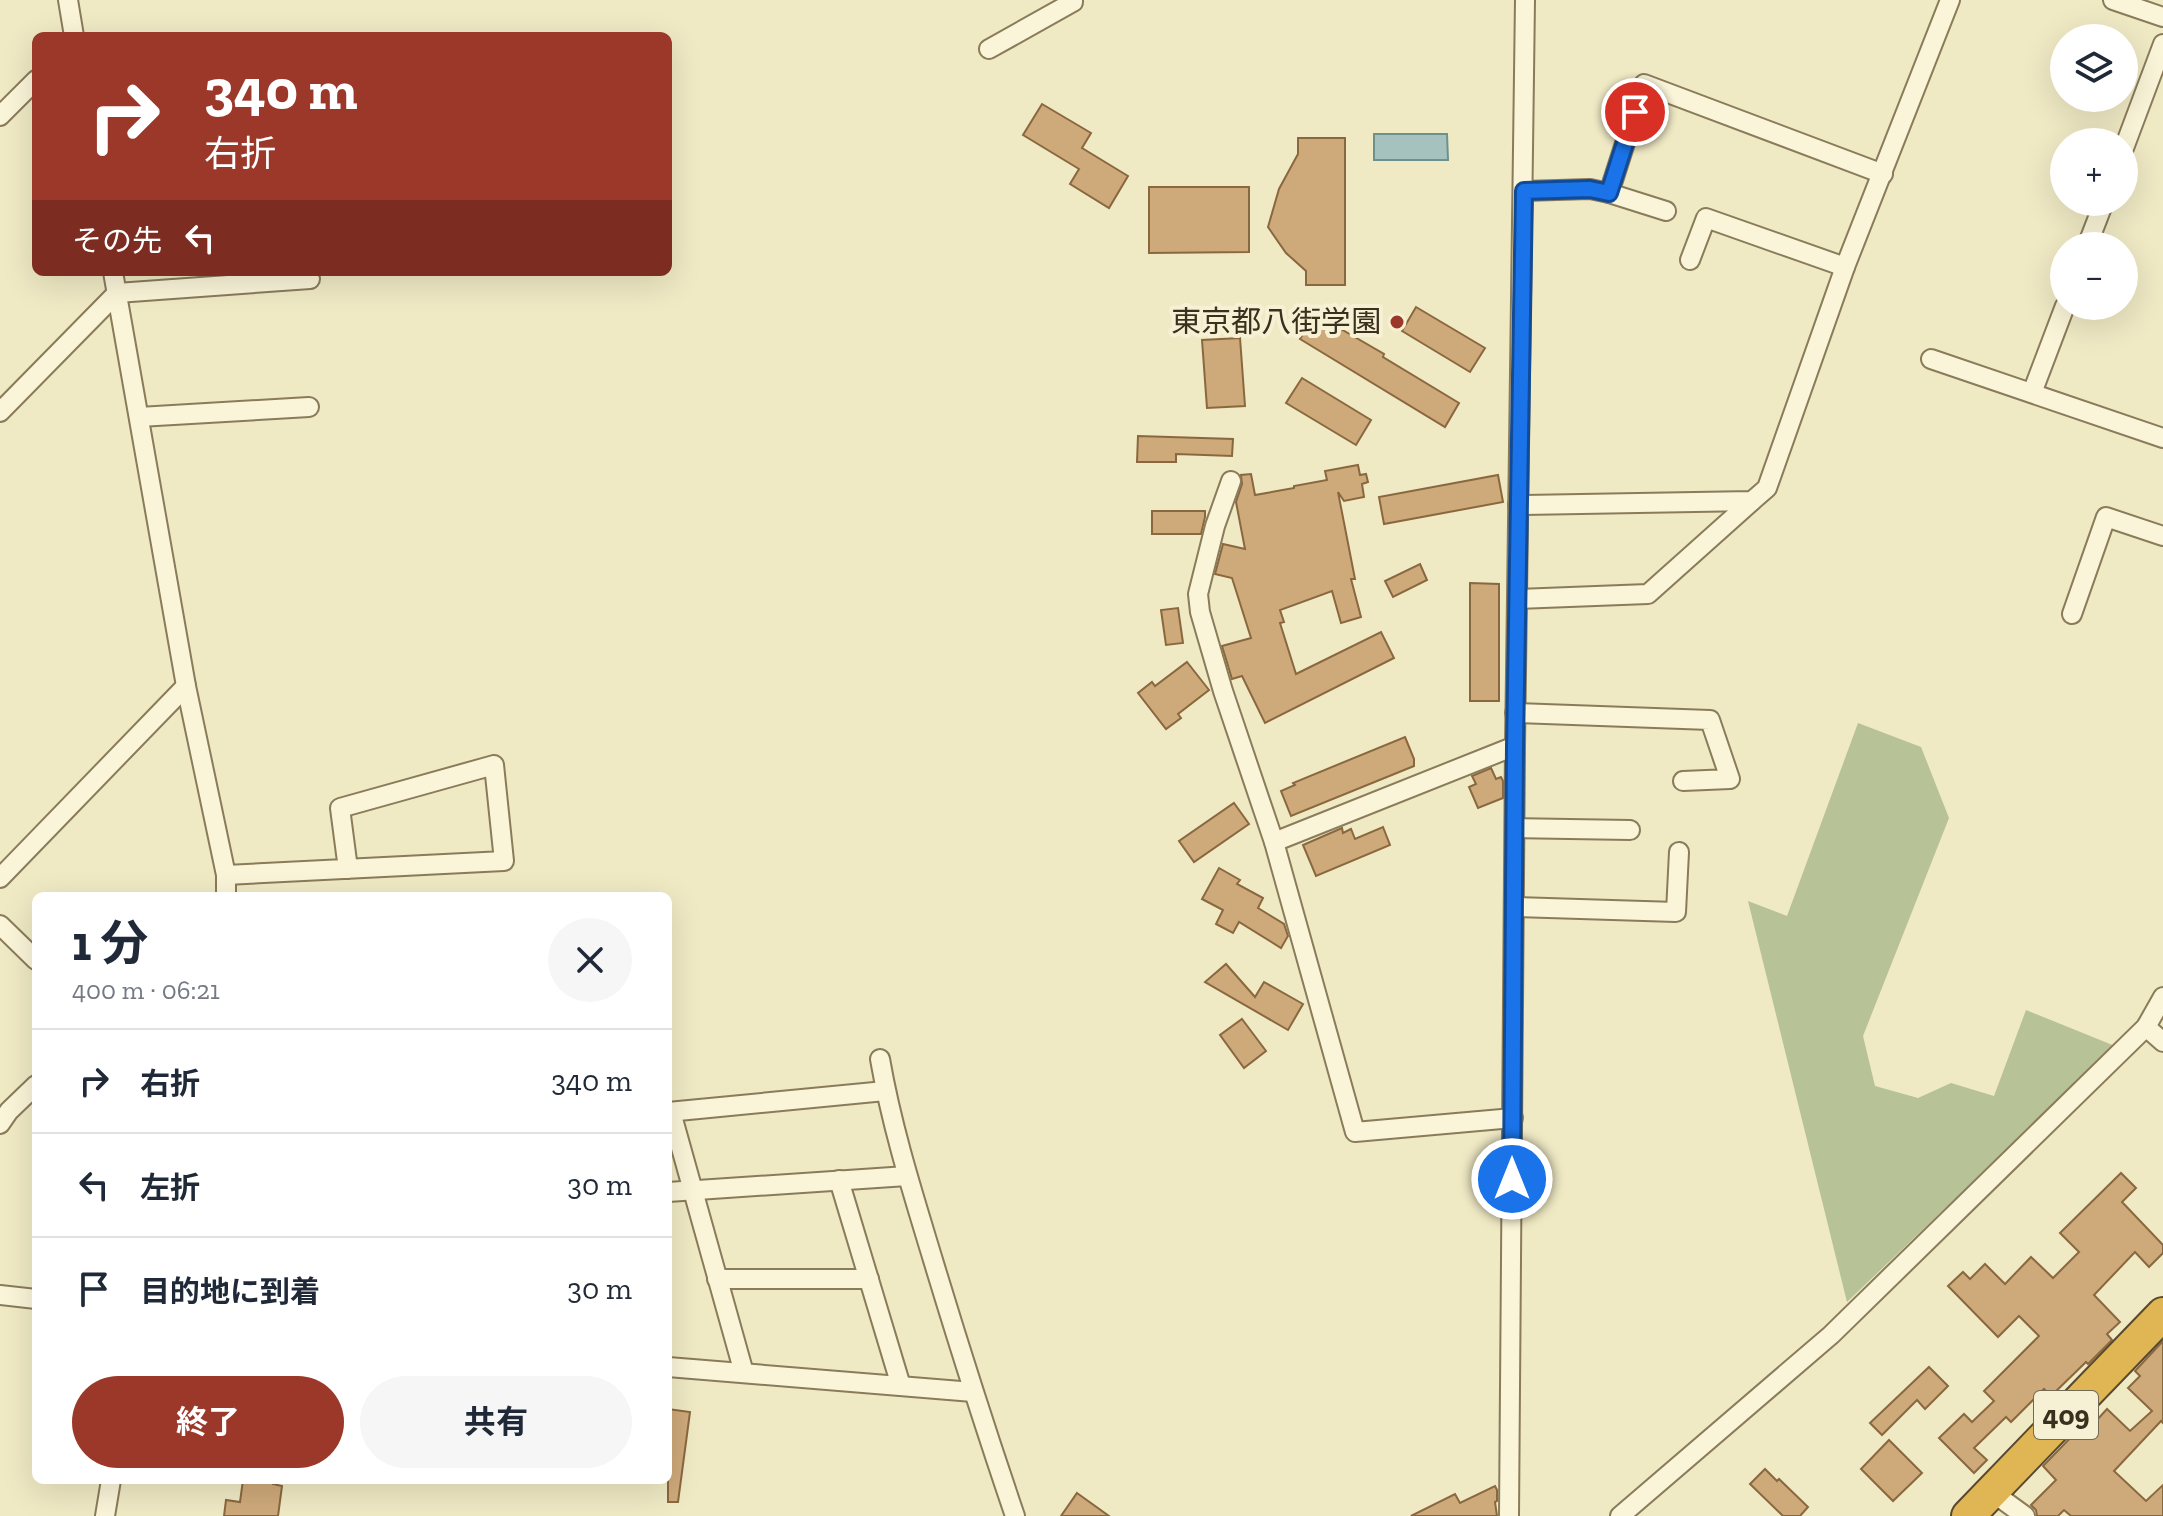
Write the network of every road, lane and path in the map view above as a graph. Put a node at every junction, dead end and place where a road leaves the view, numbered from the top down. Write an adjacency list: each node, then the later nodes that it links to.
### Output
1 (68, 0): 7 (street)
2 (1073, 0): 9 (street)
3 (1525, 0): 14 (street)
4 (1950, 0): 13 (street)
5 (2113, 0): 6 (street)
6 (2163, 17)
7 (73, 32)
8 (2163, 44): 12 (street)
9 (989, 49)
10 (32, 84): 11 (street)
11 (0, 116)
12 (2132, 128)
13 (1883, 174): 15 (street); 18 (street)
14 (1524, 191): 15 (street); 31 (street)
15 (1609, 193): 16 (street)
16 (1666, 211)
17 (1690, 260): 18 (street)
18 (1845, 267): 30 (street)
19 (114, 276): 21 (street)
20 (310, 279): 21 (street)
21 (117, 293): 26 (street); 27 (street)
22 (2060, 320): 24 (street)
23 (1931, 359): 24 (street)
24 (2032, 393): 28 (street)
25 (309, 407): 27 (street)
26 (0, 412)
27 (139, 417): 35 (street)
28 (2163, 438)
29 (1231, 481): 41 (street)
30 (1752, 501): 31 (street); 33 (street)
31 (1518, 505): 33 (street)
32 (2163, 536): 34 (street)
33 (1517, 599): 36 (street)
34 (2072, 614)
35 (186, 686): 44 (street); 45 (street)
36 (1515, 713): 37 (street); 38 (street)
37 (1515, 746): 39 (street); 41 (street)
38 (1683, 781)
39 (1515, 828): 40 (street); 47 (street)
40 (1630, 830)
41 (1274, 842): 57 (street)
42 (1679, 852): 47 (street)
43 (348, 869): 43 (street); 44 (street)
44 (226, 875): 46 (street)
45 (0, 878)
46 (226, 892)
47 (1514, 907): 57 (street)
48 (0, 925): 49 (street)
49 (32, 956)
50 (2163, 997): 51 (street)
51 (2146, 1027): 52 (street); 78 (street)
52 (2163, 1042)
53 (880, 1059): 55 (street)
54 (32, 1089): 59 (street)
55 (885, 1091): 56 (street); 60 (street)
56 (672, 1112)
57 (1513, 1118): 77 (street)
58 (672, 1119): 62 (street)
59 (0, 1124)
60 (907, 1176): 61 (street); 72 (street)
61 (839, 1180): 62 (street); 65 (street)
62 (692, 1190): 63 (street); 64 (street)
63 (672, 1192)
64 (717, 1279): 65 (street); 70 (street)
65 (869, 1279): 71 (street)
66 (0, 1295): 67 (street)
67 (32, 1299)
68 (2163, 1314): 74 (highway, 409)
69 (672, 1367): 70 (street)
70 (744, 1373): 71 (street)
71 (901, 1386): 72 (street)
72 (973, 1392): 76 (street)
73 (110, 1484): 75 (street)
74 (1992, 1492): 79 (highway, 409); 80 (street)
75 (105, 1516)
76 (1015, 1516)
77 (1509, 1516)
78 (1620, 1516)
79 (1968, 1516)
80 (2025, 1516)

